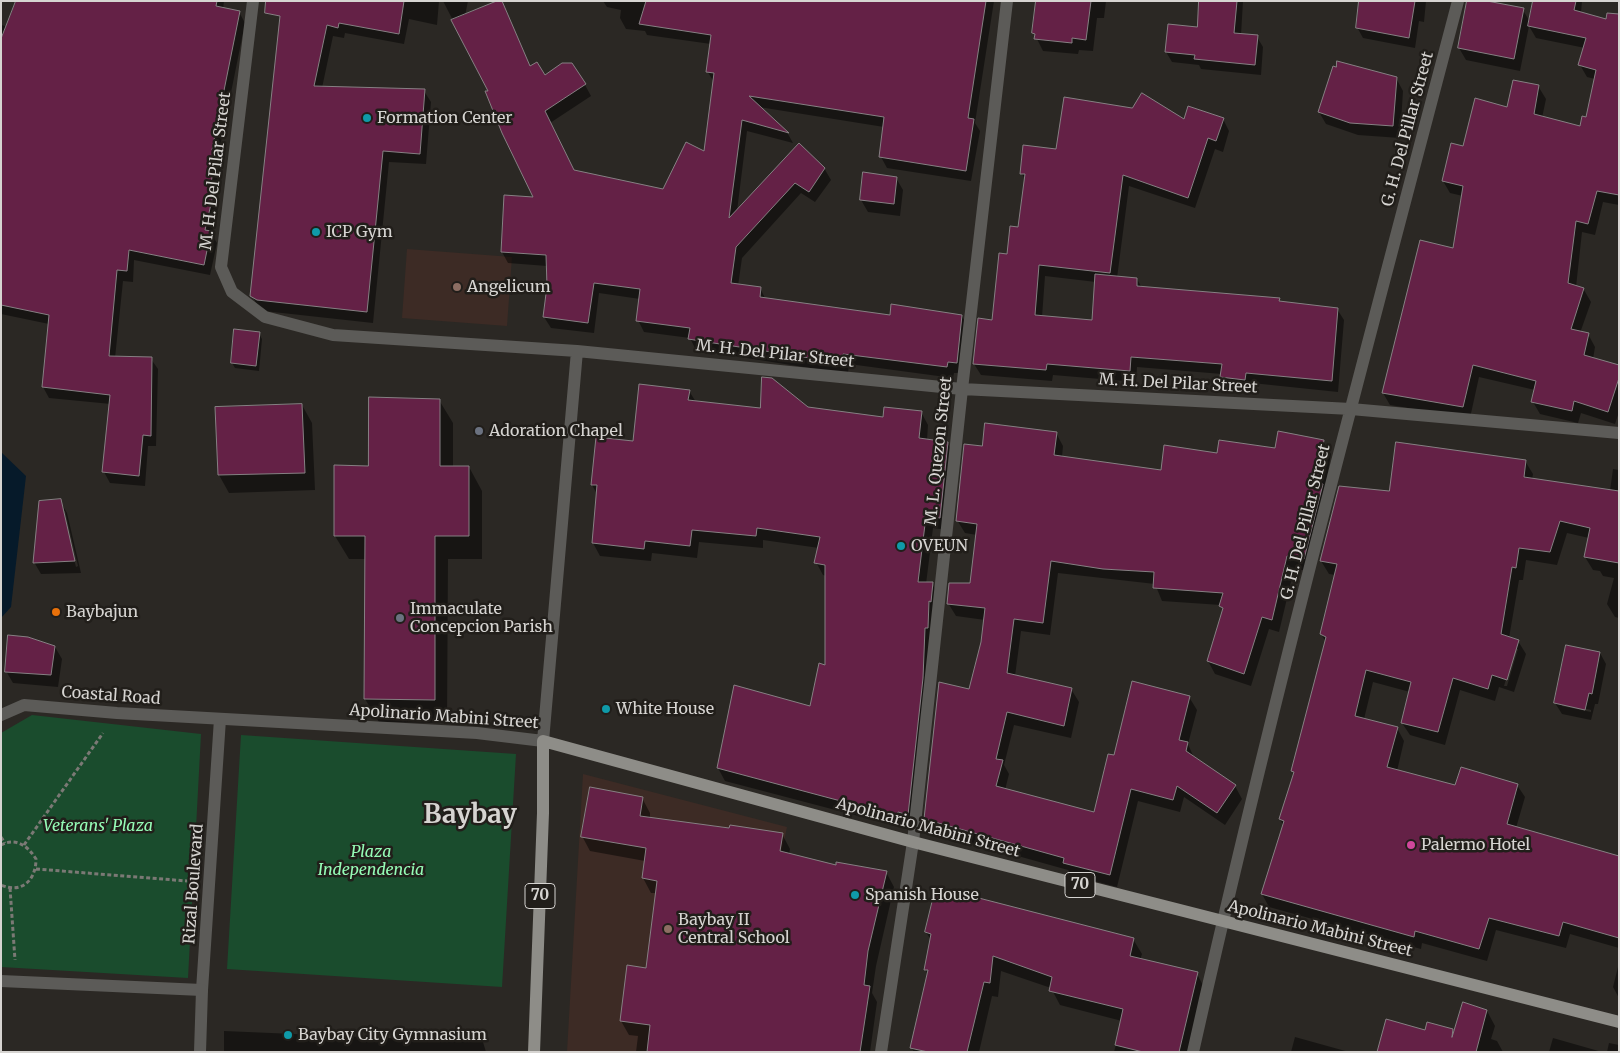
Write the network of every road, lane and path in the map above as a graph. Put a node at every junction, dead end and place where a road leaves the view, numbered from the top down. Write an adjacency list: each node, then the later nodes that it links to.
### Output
1 (253, 1): 4 (street, M. H. Del Pilar Street)
2 (1007, 1): 5 (street, M. L. Quezon Street)
3 (1458, 1): 6 (street, G. H. Del Pillar Street)
4 (577, 351): 5 (street, M. H. Del Pilar Street); 11 (street)
5 (962, 389): 6 (street, M. H. Del Pilar Street); 13 (street, M. L. Quezon Street)
6 (1351, 409): 7 (street, M. H. Del Pilar Street); 20 (street, G. H. Del Pillar Street)
7 (1619, 434)
8 (117, 713): 9 (street, Coastal Road); 10 (street, Coastal Road); 15 (path)
9 (1, 715)
10 (220, 719): 11 (street, Apolinario Mabini Street); 17 (street, Rizal Boulevard)
11 (543, 741): 13 (main road, Apolinario Mabini Street / 70); 26 (main road, 70)
12 (1, 837): 14 (path)
13 (913, 842): 20 (main road, Apolinario Mabini Street / 70); 27 (street, M. L. Quezon Street)
14 (3, 844): 15 (path)
15 (24, 845): 16 (path)
16 (36, 869): 17 (path); 19 (path)
17 (211, 883): 23 (street, Rizal Boulevard)
18 (1, 885): 19 (path)
19 (10, 888): 22 (path)
20 (1222, 920): 24 (main road, Apolinario Mabini Street / 70); 28 (street, G. H. Del Pillar Street)
21 (1, 981): 22 (street)
22 (17, 982): 23 (street)
23 (202, 990): 25 (street, Rizal Boulevard)
24 (1619, 1022)
25 (200, 1052)
26 (534, 1052)
27 (881, 1052)
28 (1193, 1052)

